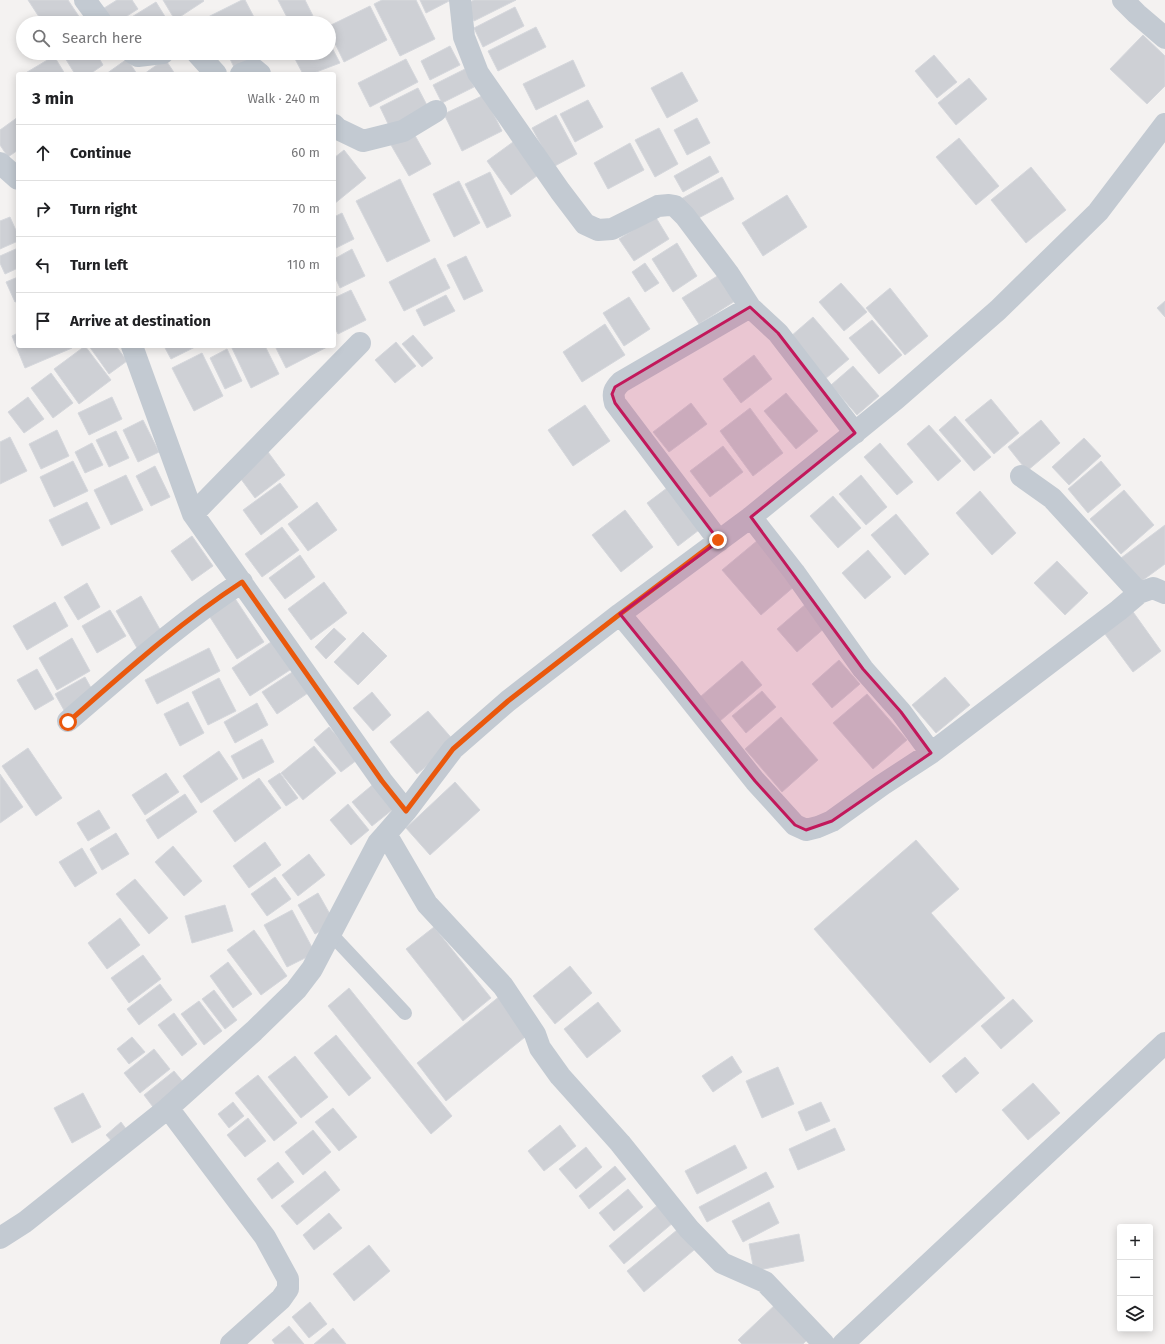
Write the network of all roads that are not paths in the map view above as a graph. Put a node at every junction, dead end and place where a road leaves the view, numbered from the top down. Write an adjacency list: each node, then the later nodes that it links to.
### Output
1 (85, 0): 4 (street)
2 (460, 0): 15 (street)
3 (1123, 0): 5 (street)
4 (97, 16)
5 (1165, 38)
6 (203, 60): 7 (street)
7 (214, 72)
8 (246, 72): 9 (street)
9 (258, 72)
10 (436, 111): 12 (street)
11 (1165, 124): 18 (street)
12 (336, 127)
13 (0, 163): 14 (street)
14 (16, 177)
15 (750, 307): 18 (street); 22 (street)
16 (360, 343): 20 (street)
17 (133, 348): 20 (street)
18 (855, 433): 21 (street)
19 (1021, 476): 24 (street)
20 (193, 514): 23 (street)
21 (752, 516): 22 (street); 28 (street)
22 (718, 540): 26 (street)
23 (242, 582): 27 (street); 29 (street)
24 (1139, 593): 25 (street); 28 (street)
25 (1165, 593)
26 (620, 614): 28 (street); 29 (street)
27 (68, 722)
28 (931, 753)
29 (406, 811): 30 (street)
30 (386, 834): 31 (street); 37 (street)
31 (330, 934): 32 (lane); 34 (street)
32 (405, 1013)
33 (1165, 1043): 38 (street)
34 (168, 1108): 35 (street); 36 (street)
35 (0, 1238)
36 (231, 1344)
37 (824, 1344)
38 (843, 1344)

